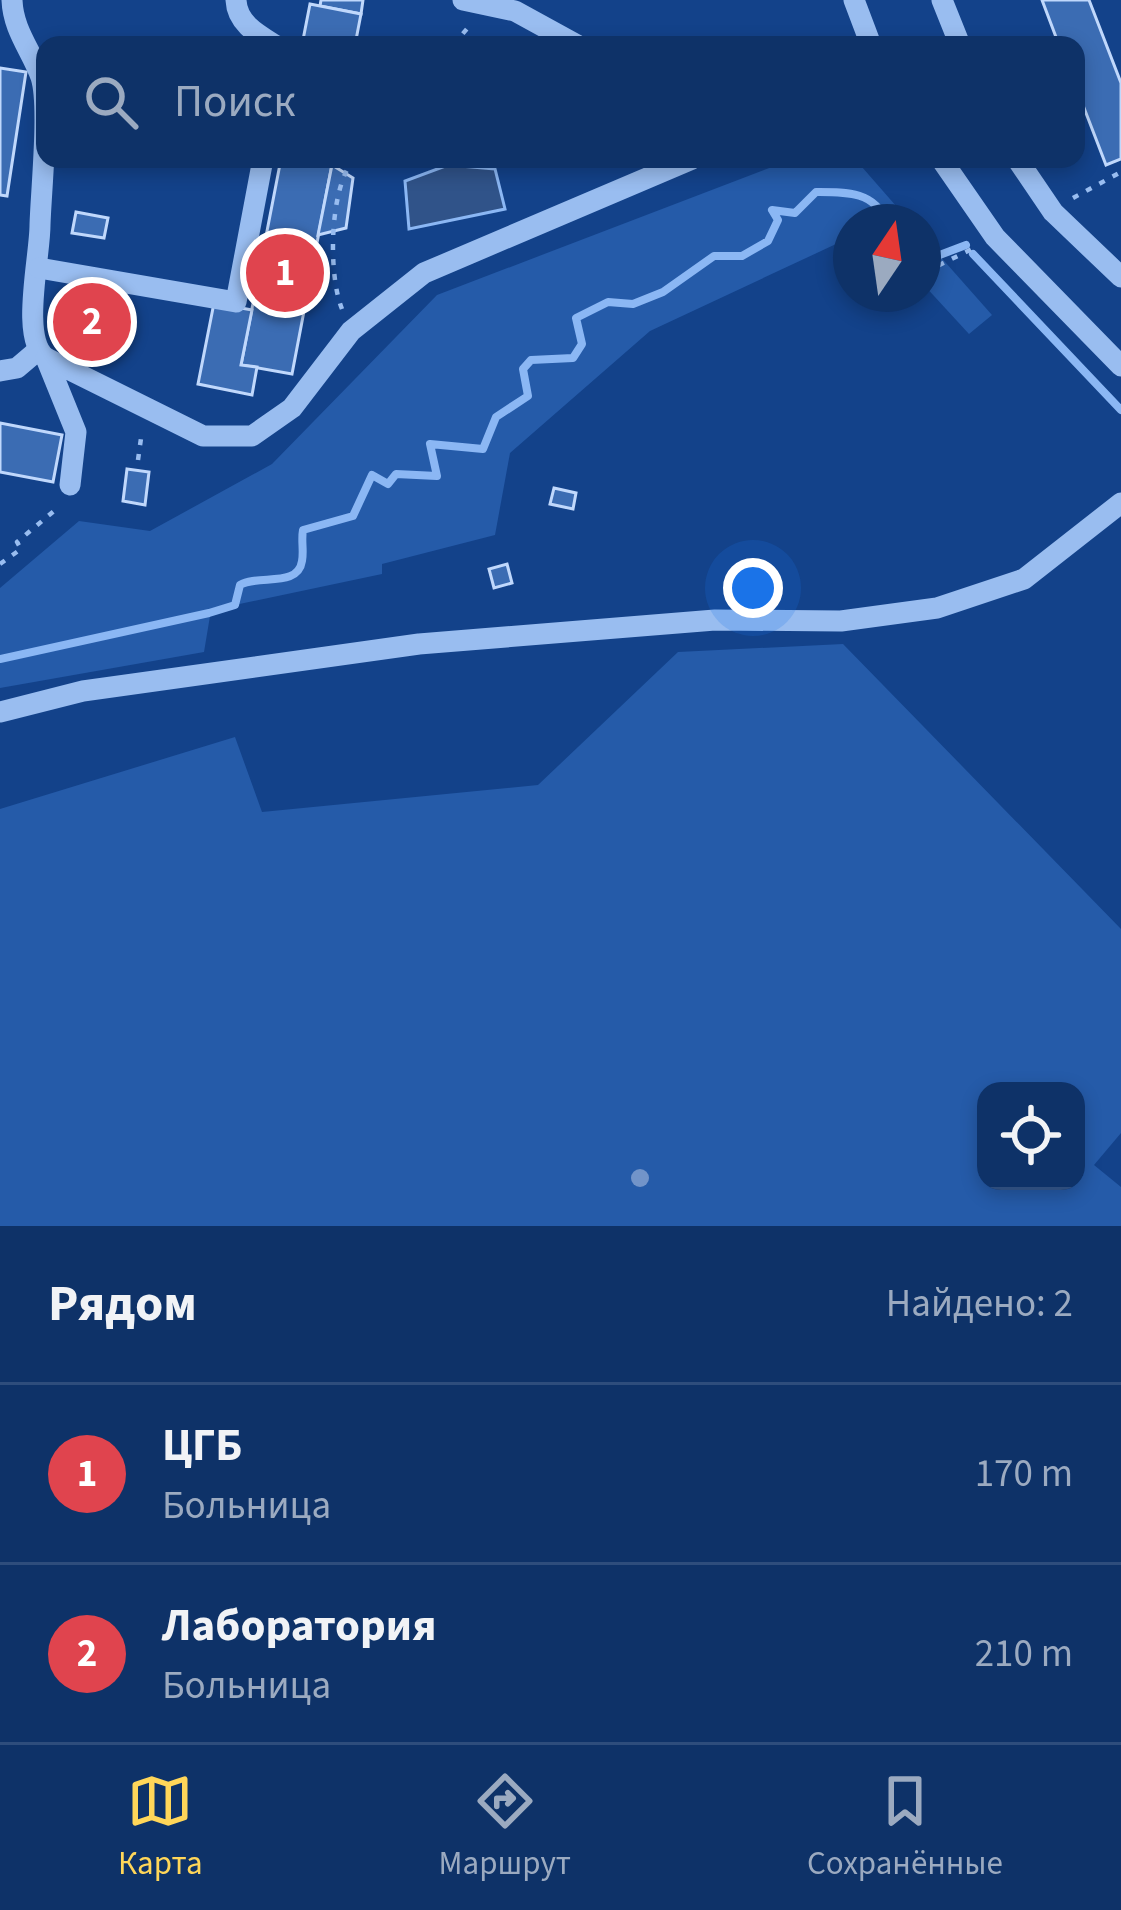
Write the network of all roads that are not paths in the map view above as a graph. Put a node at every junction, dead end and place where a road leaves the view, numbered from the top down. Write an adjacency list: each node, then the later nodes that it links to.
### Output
1 (236, 0): 6 (street)
2 (854, 0): 8 (street)
3 (942, 0): 9 (street)
4 (473, 1): 7 (street)
5 (6, 2): 10 (street)
6 (260, 36)
7 (562, 36)
8 (868, 36)
9 (956, 36)
10 (36, 68)
11 (41, 168): 16 (street)
12 (261, 168): 16 (street)
13 (671, 168): 18 (street)
14 (946, 168): 19 (street)
15 (1023, 168): 17 (street)
16 (39, 268): 18 (street)
17 (1121, 277)
18 (41, 355): 20 (street); 21 (street)
19 (1121, 366)
20 (0, 371)
21 (70, 484)
22 (1121, 503): 23 (street)
23 (0, 712)

